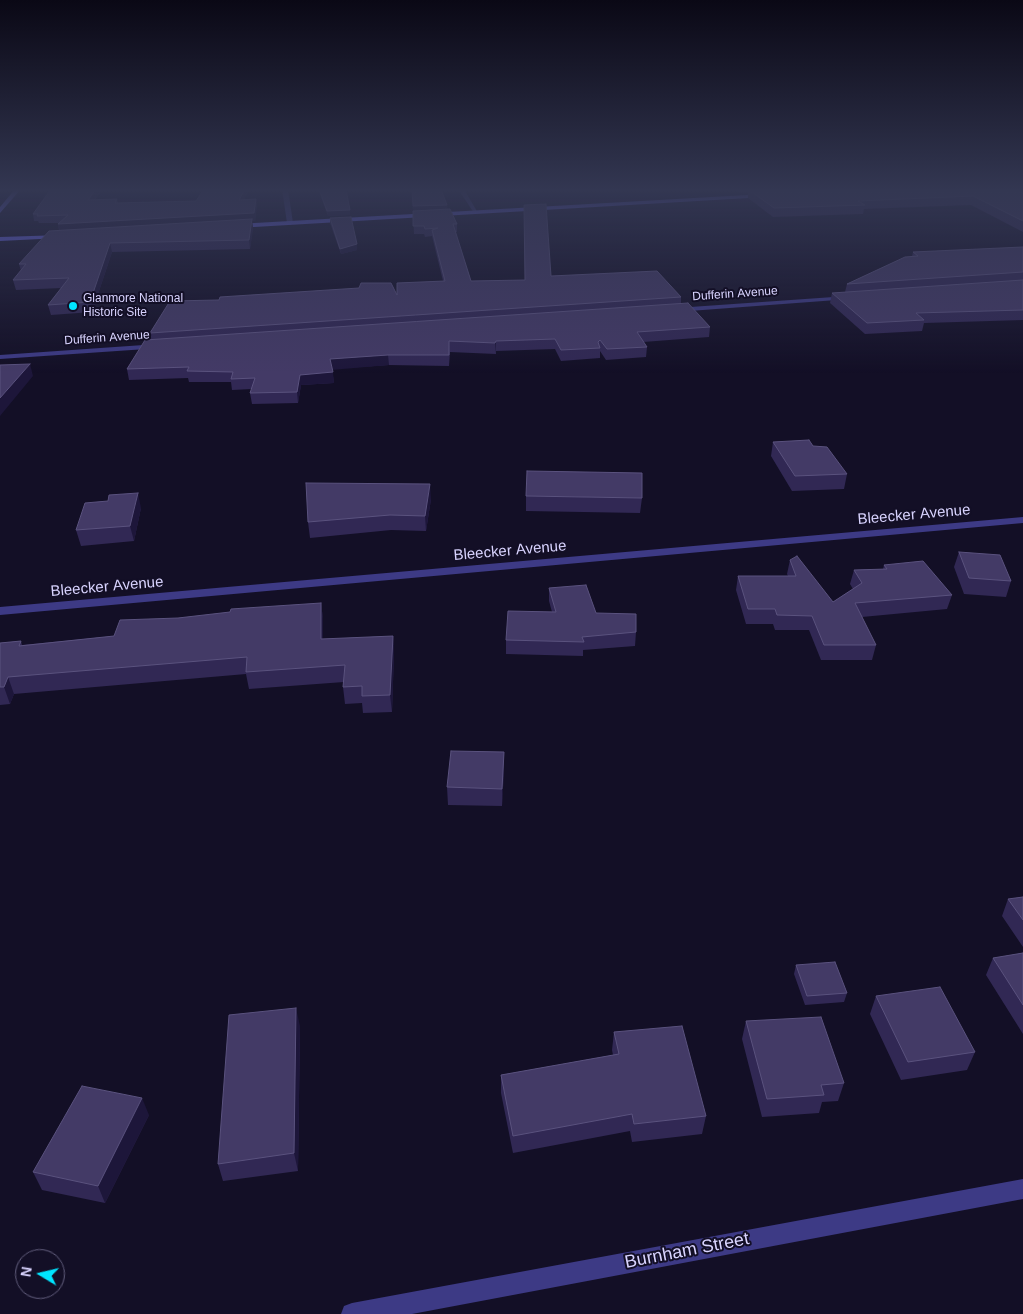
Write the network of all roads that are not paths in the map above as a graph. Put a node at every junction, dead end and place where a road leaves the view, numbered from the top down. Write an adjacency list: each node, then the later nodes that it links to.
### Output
1 (854, 297): 2 (street, Dufferin Avenue)
2 (666, 310)
3 (169, 345): 4 (street, Dufferin Avenue)
4 (0, 357)
5 (1023, 520): 6 (street, Bleecker Avenue)
6 (0, 611)
7 (1023, 1189): 8 (street, Burnham Street)
8 (352, 1314)

